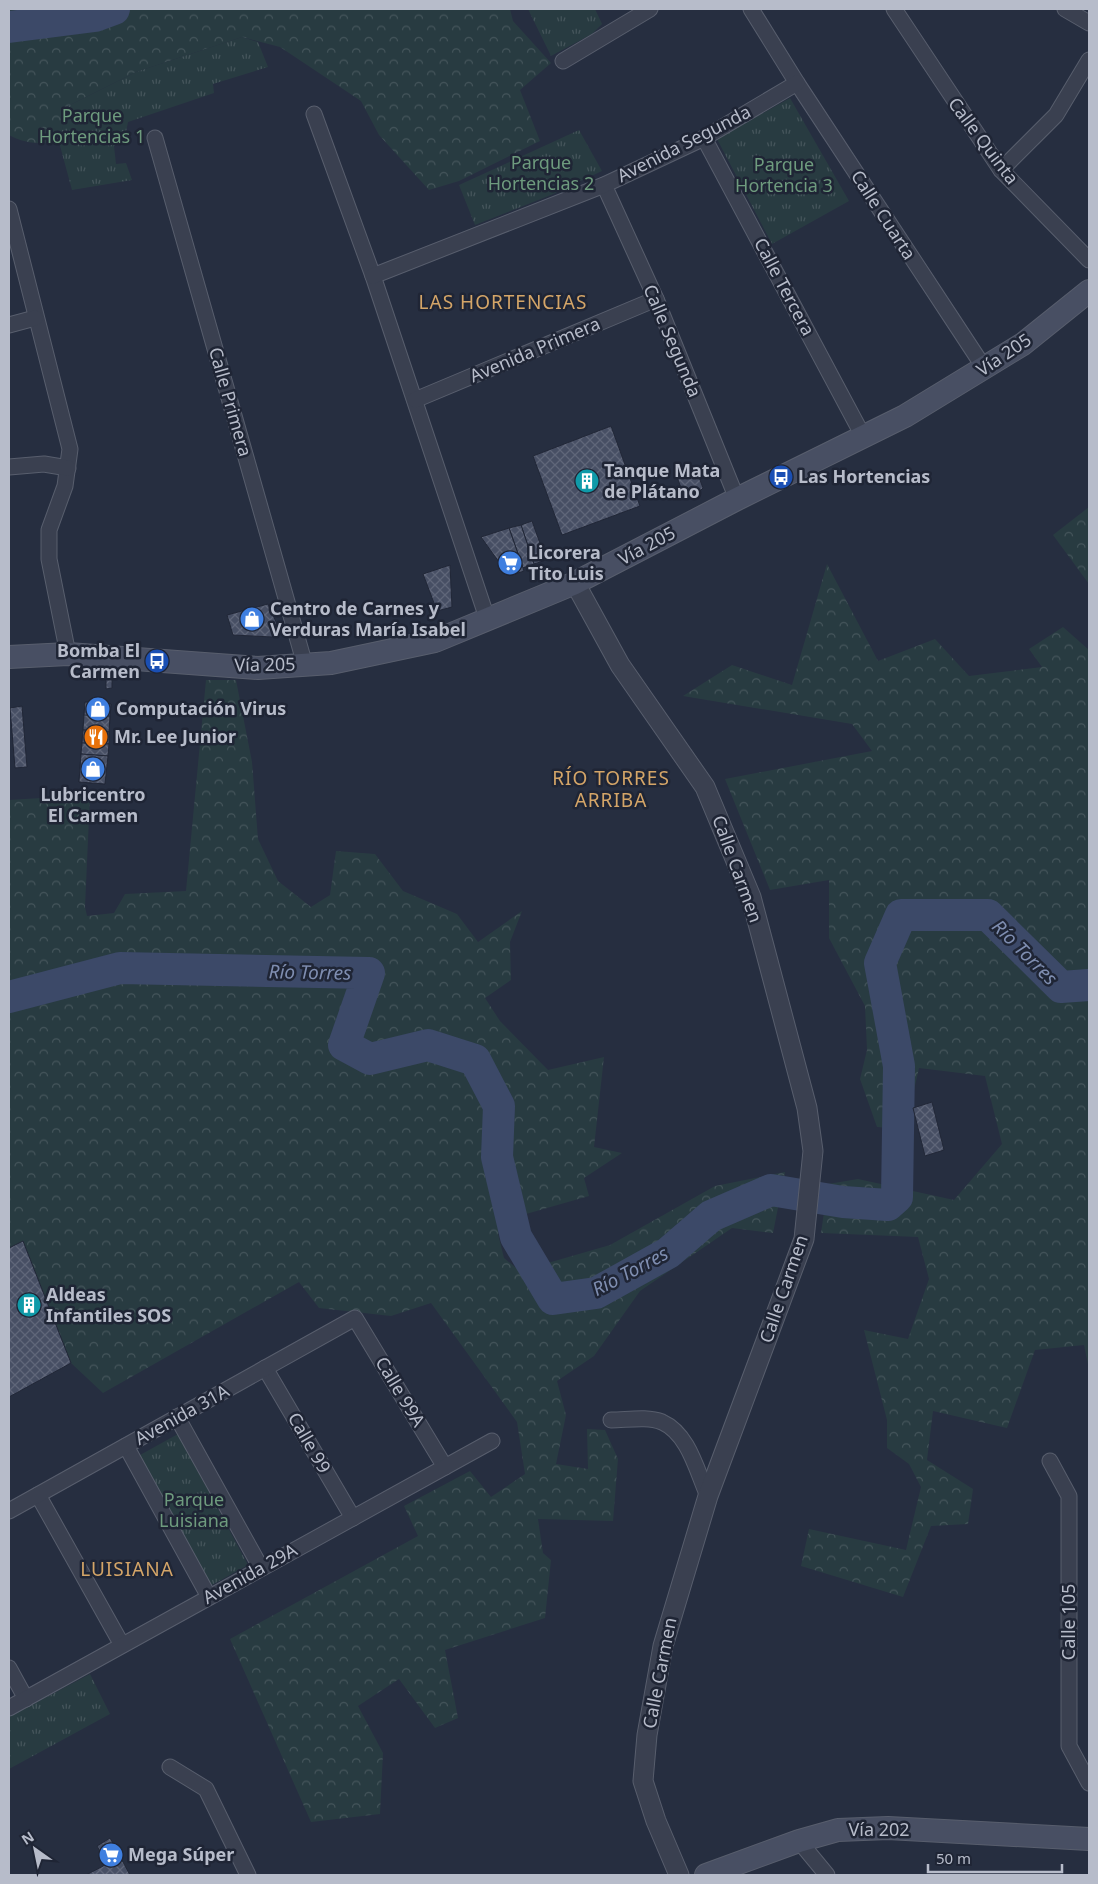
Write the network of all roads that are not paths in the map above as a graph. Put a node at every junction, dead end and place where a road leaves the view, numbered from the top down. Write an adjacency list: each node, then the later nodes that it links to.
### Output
1 (650, 9): 7 (street)
2 (751, 9): 8 (street, Calle Cuarta)
3 (894, 9): 12 (street, Calle Quinta)
4 (1065, 9): 5 (street)
5 (1089, 23)
6 (1089, 60): 12 (street)
7 (563, 61)
8 (797, 84): 11 (street, Avenida Segunda); 21 (street, Calle Cuarta)
9 (314, 114): 16 (street)
10 (155, 138): 31 (street, Calle Primera)
11 (704, 138): 13 (street, Avenida Segunda); 23 (street, Calle Tercera)
12 (1000, 170): 15 (street, Calle Quinta)
13 (604, 185): 16 (street, Avenida Segunda); 18 (street, Calle Segunda)
14 (9, 209): 19 (street)
15 (1089, 260)
16 (373, 276): 22 (street)
17 (1089, 291): 21 (main road, Vía 205)
18 (656, 299): 22 (street, Avenida Primera); 26 (street, Calle Segunda)
19 (35, 318): 20 (street); 25 (street)
20 (9, 325)
21 (985, 369): 23 (main road, Vía 205)
22 (415, 400): 28 (street)
23 (863, 436): 26 (main road, Vía 205)
24 (9, 466): 25 (street)
25 (68, 468): 29 (street)
26 (737, 499): 27 (main road, Vía 205)
27 (575, 583): 28 (main road, Vía 205); 41 (street, Calle Carmen)
28 (487, 618): 31 (main road, Vía 205)
29 (68, 654): 30 (main road, Vía 205); 31 (main road, Vía 205)
30 (9, 657)
31 (305, 665)
32 (355, 1318): 33 (street, Avenida 31A); 39 (street, Calle 99A)
33 (266, 1368): 34 (street, Avenida 31A); 43 (street, Calle 99)
34 (177, 1417): 37 (street, Avenida 31A); 44 (street)
35 (612, 1420): 41 (street)
36 (492, 1441): 39 (street, Avenida 29A)
37 (126, 1446): 40 (street, Avenida 31A); 45 (street)
38 (1050, 1461): 51 (street, Calle 105)
39 (444, 1467): 43 (street, Avenida 29A)
40 (38, 1495): 42 (street, Avenida 31A); 46 (street)
41 (708, 1496): 55 (street, Calle Carmen)
42 (9, 1511)
43 (353, 1518): 44 (street, Avenida 29A)
44 (262, 1568): 45 (street, Avenida 29A)
45 (208, 1598): 46 (street, Avenida 29A)
46 (122, 1646): 48 (street, Avenida 29A)
47 (9, 1668): 48 (street)
48 (26, 1699): 49 (street, Avenida 29A)
49 (9, 1708)
50 (170, 1766): 54 (street)
51 (1089, 1783)
52 (1089, 1839): 53 (main road, Vía 202)
53 (799, 1841): 56 (main road, Vía 202); 57 (street)
54 (248, 1875)
55 (679, 1875)
56 (706, 1875)
57 (827, 1875)

